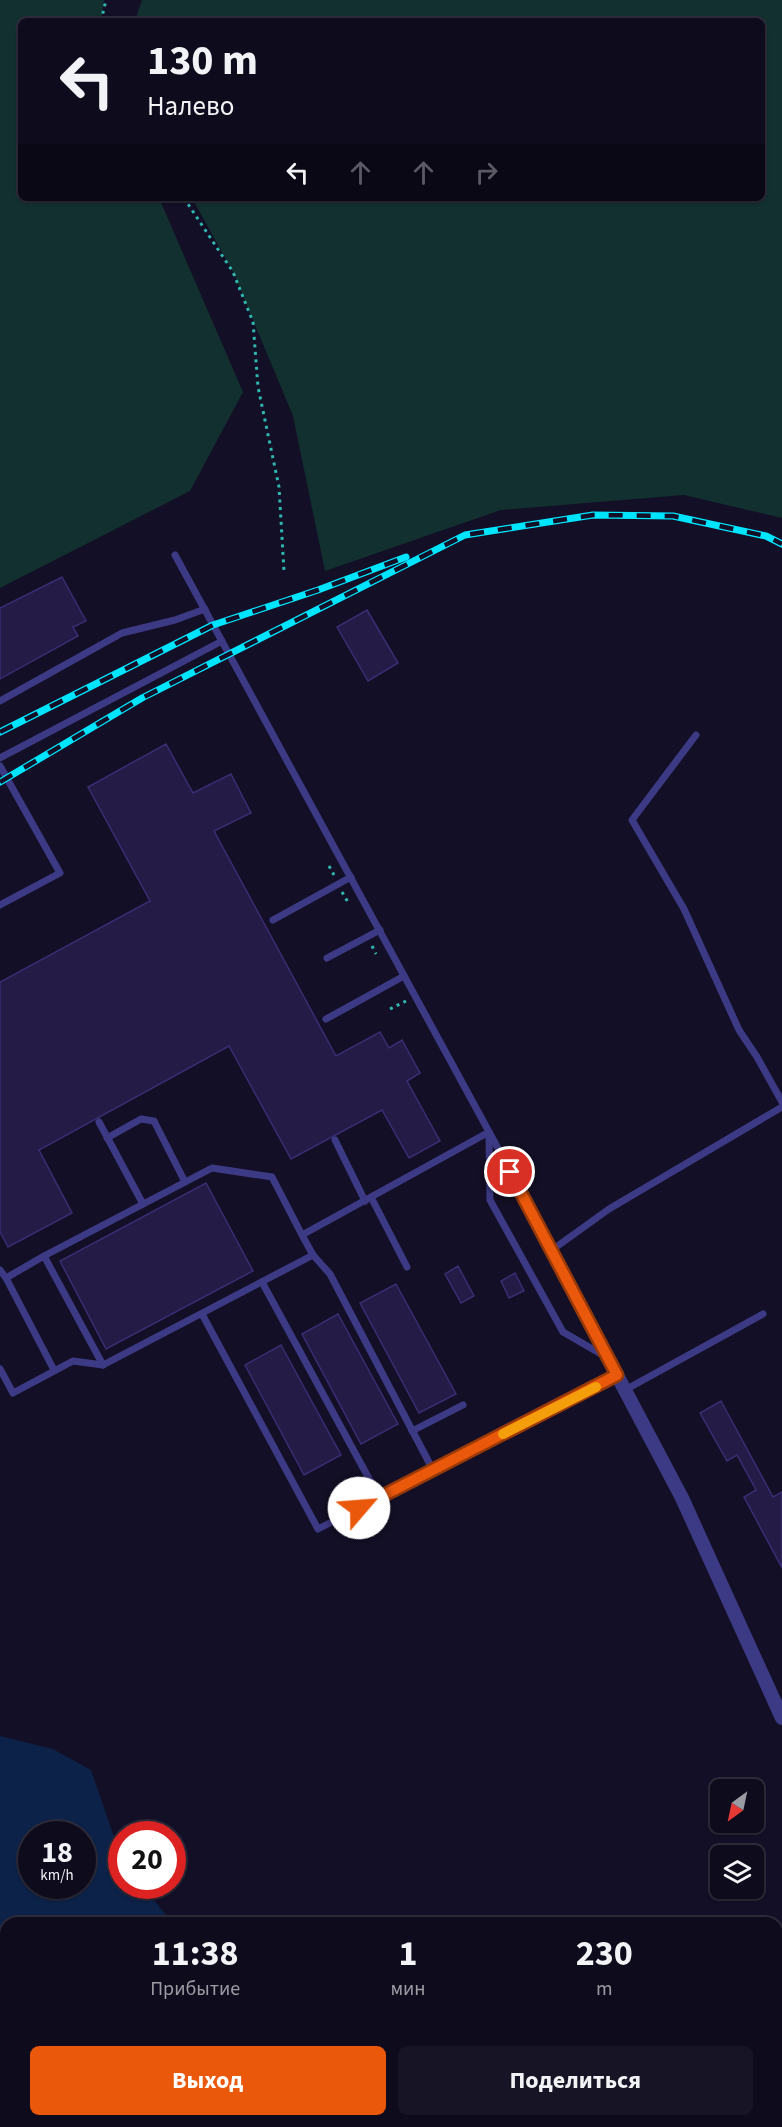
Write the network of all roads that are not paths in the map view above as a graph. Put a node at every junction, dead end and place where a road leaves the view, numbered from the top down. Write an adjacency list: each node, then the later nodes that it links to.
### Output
1 (175, 555): 2 (lane)
2 (205, 609): 3 (lane); 4 (lane)
3 (222, 641): 6 (lane); 8 (lane)
4 (0, 701)
5 (696, 735): 15 (lane)
6 (0, 758)
7 (0, 766): 9 (lane)
8 (351, 877): 10 (lane); 11 (lane)
9 (0, 905)
10 (273, 920)
11 (380, 930): 12 (lane); 13 (lane)
12 (327, 958)
13 (404, 976): 14 (lane); 18 (lane)
14 (326, 1019)
15 (782, 1102)
16 (782, 1107): 25 (lane)
17 (99, 1122): 19 (lane)
18 (489, 1132): 22 (lane); 25 (lane); 34 (lane)
19 (107, 1138): 21 (lane); 23 (lane)
20 (335, 1140): 22 (lane)
21 (185, 1182): 23 (lane); 24 (lane)
22 (368, 1199): 24 (lane); 28 (lane)
23 (143, 1204): 27 (lane)
24 (302, 1235): 26 (lane)
25 (552, 1250): 34 (lane)
26 (313, 1255): 31 (lane); 41 (lane)
27 (44, 1256): 30 (lane); 35 (lane)
28 (406, 1267)
29 (0, 1270): 30 (lane)
30 (6, 1278): 37 (lane)
31 (262, 1282): 32 (lane); 43 (lane)
32 (202, 1314): 35 (lane); 43 (lane)
33 (763, 1314): 39 (lane)
34 (608, 1358): 38 (street)
35 (103, 1365): 37 (lane)
36 (0, 1369): 37 (lane)
37 (54, 1370)
38 (617, 1375): 39 (street); 42 (lane)
39 (625, 1390): 44 (street)
40 (463, 1405): 41 (lane)
41 (412, 1431): 42 (lane)
42 (433, 1470): 43 (lane)
43 (379, 1497)
44 (782, 1718)

